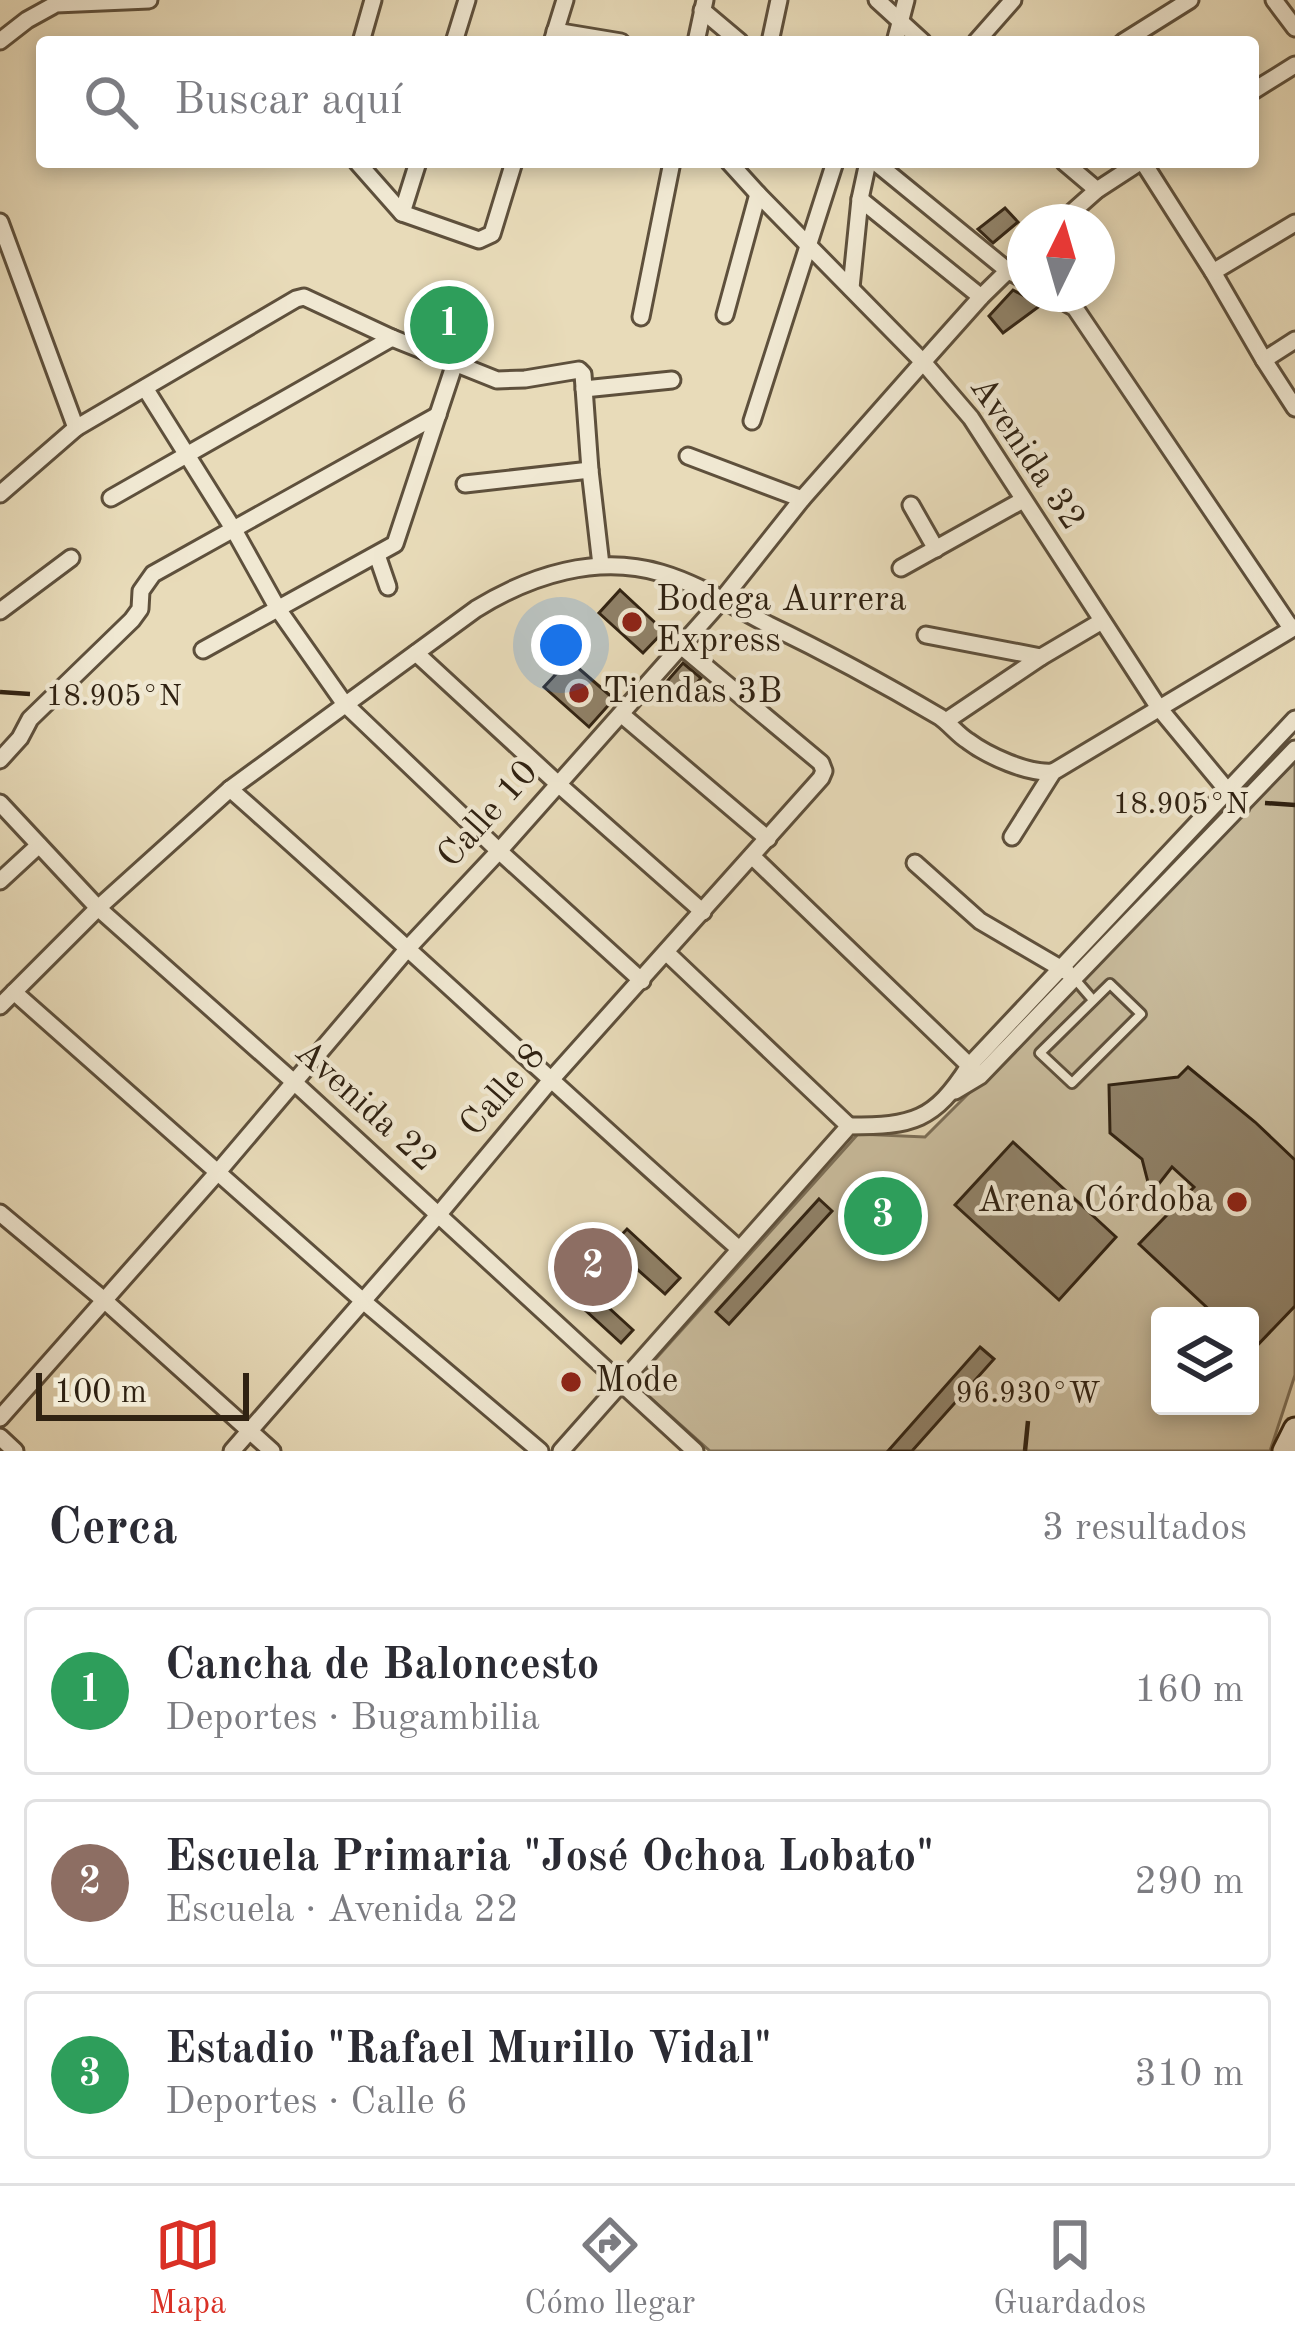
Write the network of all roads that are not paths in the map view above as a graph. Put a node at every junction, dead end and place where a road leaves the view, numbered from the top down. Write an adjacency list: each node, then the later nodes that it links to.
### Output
1 (149, 0): 11 (street)
2 (374, 0): 17 (street)
3 (467, 0): 18 (street)
4 (566, 0): 19 (street)
5 (779, 0): 22 (street)
6 (877, 0): 14 (street)
7 (907, 0): 14 (street)
8 (1012, 0): 25 (street)
9 (1190, 0): 13 (street)
10 (1274, 0): 15 (street)
11 (78, 1): 16 (street)
12 (704, 5): 20 (street); 21 (street)
13 (1166, 6): 26 (street)
14 (900, 21): 23 (street); 24 (street)
15 (1295, 28)
16 (4, 34)
17 (363, 36)
18 (456, 36)
19 (553, 36)
20 (697, 36)
21 (734, 36)
22 (771, 36)
23 (897, 36)
24 (916, 36)
25 (981, 36)
26 (1130, 36)
27 (1295, 65): 28 (street)
28 (1259, 88)
29 (362, 168): 44 (street)
30 (416, 168): 44 (street)
31 (512, 168): 44 (street)
32 (671, 168): 54 (street)
33 (734, 168): 41 (street, Avenida 32)
34 (833, 168): 47 (street)
35 (870, 168): 42 (street)
36 (880, 168): 48 (street)
37 (1071, 168): 40 (street)
38 (1132, 168): 40 (street)
39 (1145, 168): 49 (street)
40 (1097, 190): 43 (street)
41 (758, 194): 47 (street, Avenida 32); 53 (street)
42 (860, 199): 50 (street); 51 (street)
43 (1081, 204)
44 (402, 213)
45 (0, 222): 66 (street)
46 (1295, 223): 49 (street)
47 (807, 243): 50 (street, Avenida 32); 65 (street)
48 (1007, 270): 51 (street, Calle 10)
49 (1213, 272): 57 (street)
50 (851, 288): 58 (street, Avenida 32)
51 (981, 297): 58 (street, Calle 10)
52 (1078, 312): 87 (street)
53 (725, 315)
54 (641, 317)
55 (392, 338): 59 (street); 61 (street); 67 (street)
56 (1295, 340): 57 (street)
57 (1264, 360): 63 (street)
58 (923, 362): 73 (street, Calle 10); 74 (street, Avenida 32)
59 (455, 363): 62 (street); 64 (street)
60 (672, 380): 62 (street)
61 (146, 388): 66 (street); 67 (street)
62 (584, 388): 69 (street)
63 (1295, 408)
64 (438, 415): 76 (street); 78 (street)
65 (752, 422)
66 (76, 428): 71 (street)
67 (188, 454): 72 (street); 76 (street)
68 (688, 456): 73 (street)
69 (590, 470): 70 (street); 80 (street)
70 (465, 484)
71 (0, 494)
72 (111, 498)
73 (802, 499): 83 (street, Calle 10)
74 (1022, 500): 77 (street); 86 (street, Avenida 32)
75 (911, 505): 77 (street)
76 (234, 530): 84 (street); 99 (street)
77 (936, 549): 81 (street)
78 (376, 555): 82 (street); 84 (street)
79 (71, 558): 85 (street)
80 (601, 566): 83 (street); 91 (street)
81 (901, 568)
82 (388, 587)
83 (721, 601): 89 (street, Calle 10); 97 (street)
84 (278, 609): 90 (street); 93 (street)
85 (0, 611)
86 (1102, 621): 92 (street); 94 (street, Avenida 32)
87 (1293, 627): 94 (street)
88 (926, 635): 92 (street)
89 (681, 646): 95 (street, Calle 10); 107 (street, Calle 8)
90 (203, 650)
91 (416, 653): 93 (street); 101 (street)
92 (1041, 657): 97 (street)
93 (344, 703): 102 (street); 109 (street)
94 (1159, 708): 100 (street); 103 (street, Avenida 32)
95 (621, 714): 101 (street, Calle 10); 107 (street)
96 (1295, 719): 103 (street)
97 (946, 721): 100 (street)
98 (1295, 749): 105 (street)
99 (0, 760)
100 (1053, 772): 106 (street)
101 (557, 783): 109 (street, Calle 10); 114 (street)
102 (230, 789): 113 (street); 115 (street)
103 (1228, 791): 105 (street, Avenida 32); 117 (street)
104 (0, 803): 108 (street, Avenida 22)
105 (1241, 806): 117 (street)
106 (1012, 837)
107 (768, 839): 110 (street, Calle 8)
108 (40, 845): 112 (street); 113 (street, Avenida 22)
109 (499, 851): 115 (street, Calle 10); 118 (street)
110 (752, 856): 114 (street, Calle 8); 122 (street)
111 (915, 863): 117 (street)
112 (0, 881)
113 (98, 908): 119 (street); 124 (street, Avenida 22)
114 (704, 911): 116 (street, Calle 8)
115 (410, 947): 123 (street); 124 (street, Calle 10)
116 (667, 953): 118 (street, Calle 8); 125 (street)
117 (1068, 972): 120 (lane); 122 (street)
118 (642, 981): 123 (street, Calle 8)
119 (14, 992): 121 (street); 126 (street)
120 (1093, 1000): 120 (lane)
121 (0, 1006)
122 (975, 1071): 125 (street)
123 (550, 1081): 128 (street, Calle 8); 129 (street)
124 (295, 1083): 126 (street, Calle 10); 128 (street, Avenida 22)
125 (848, 1126): 129 (street)
126 (217, 1173): 130 (street, Calle 10); 131 (street)
127 (0, 1213): 130 (street)
128 (439, 1214): 131 (street, Calle 8); 132 (street, Avenida 22)
129 (738, 1248): 132 (street)
130 (104, 1300): 133 (street, Calle 10); 135 (street)
131 (363, 1301): 135 (street, Calle 8); 140 (street)
132 (620, 1382): 141 (street); 142 (street, Avenida 22)
133 (0, 1418)
134 (1295, 1429): 143 (street)
135 (249, 1432): 138 (street, Calle 8); 139 (street)
136 (0, 1437): 137 (street)
137 (15, 1451)
138 (232, 1451)
139 (272, 1451)
140 (540, 1451)
141 (561, 1451)
142 (695, 1451)
143 (1283, 1451)

